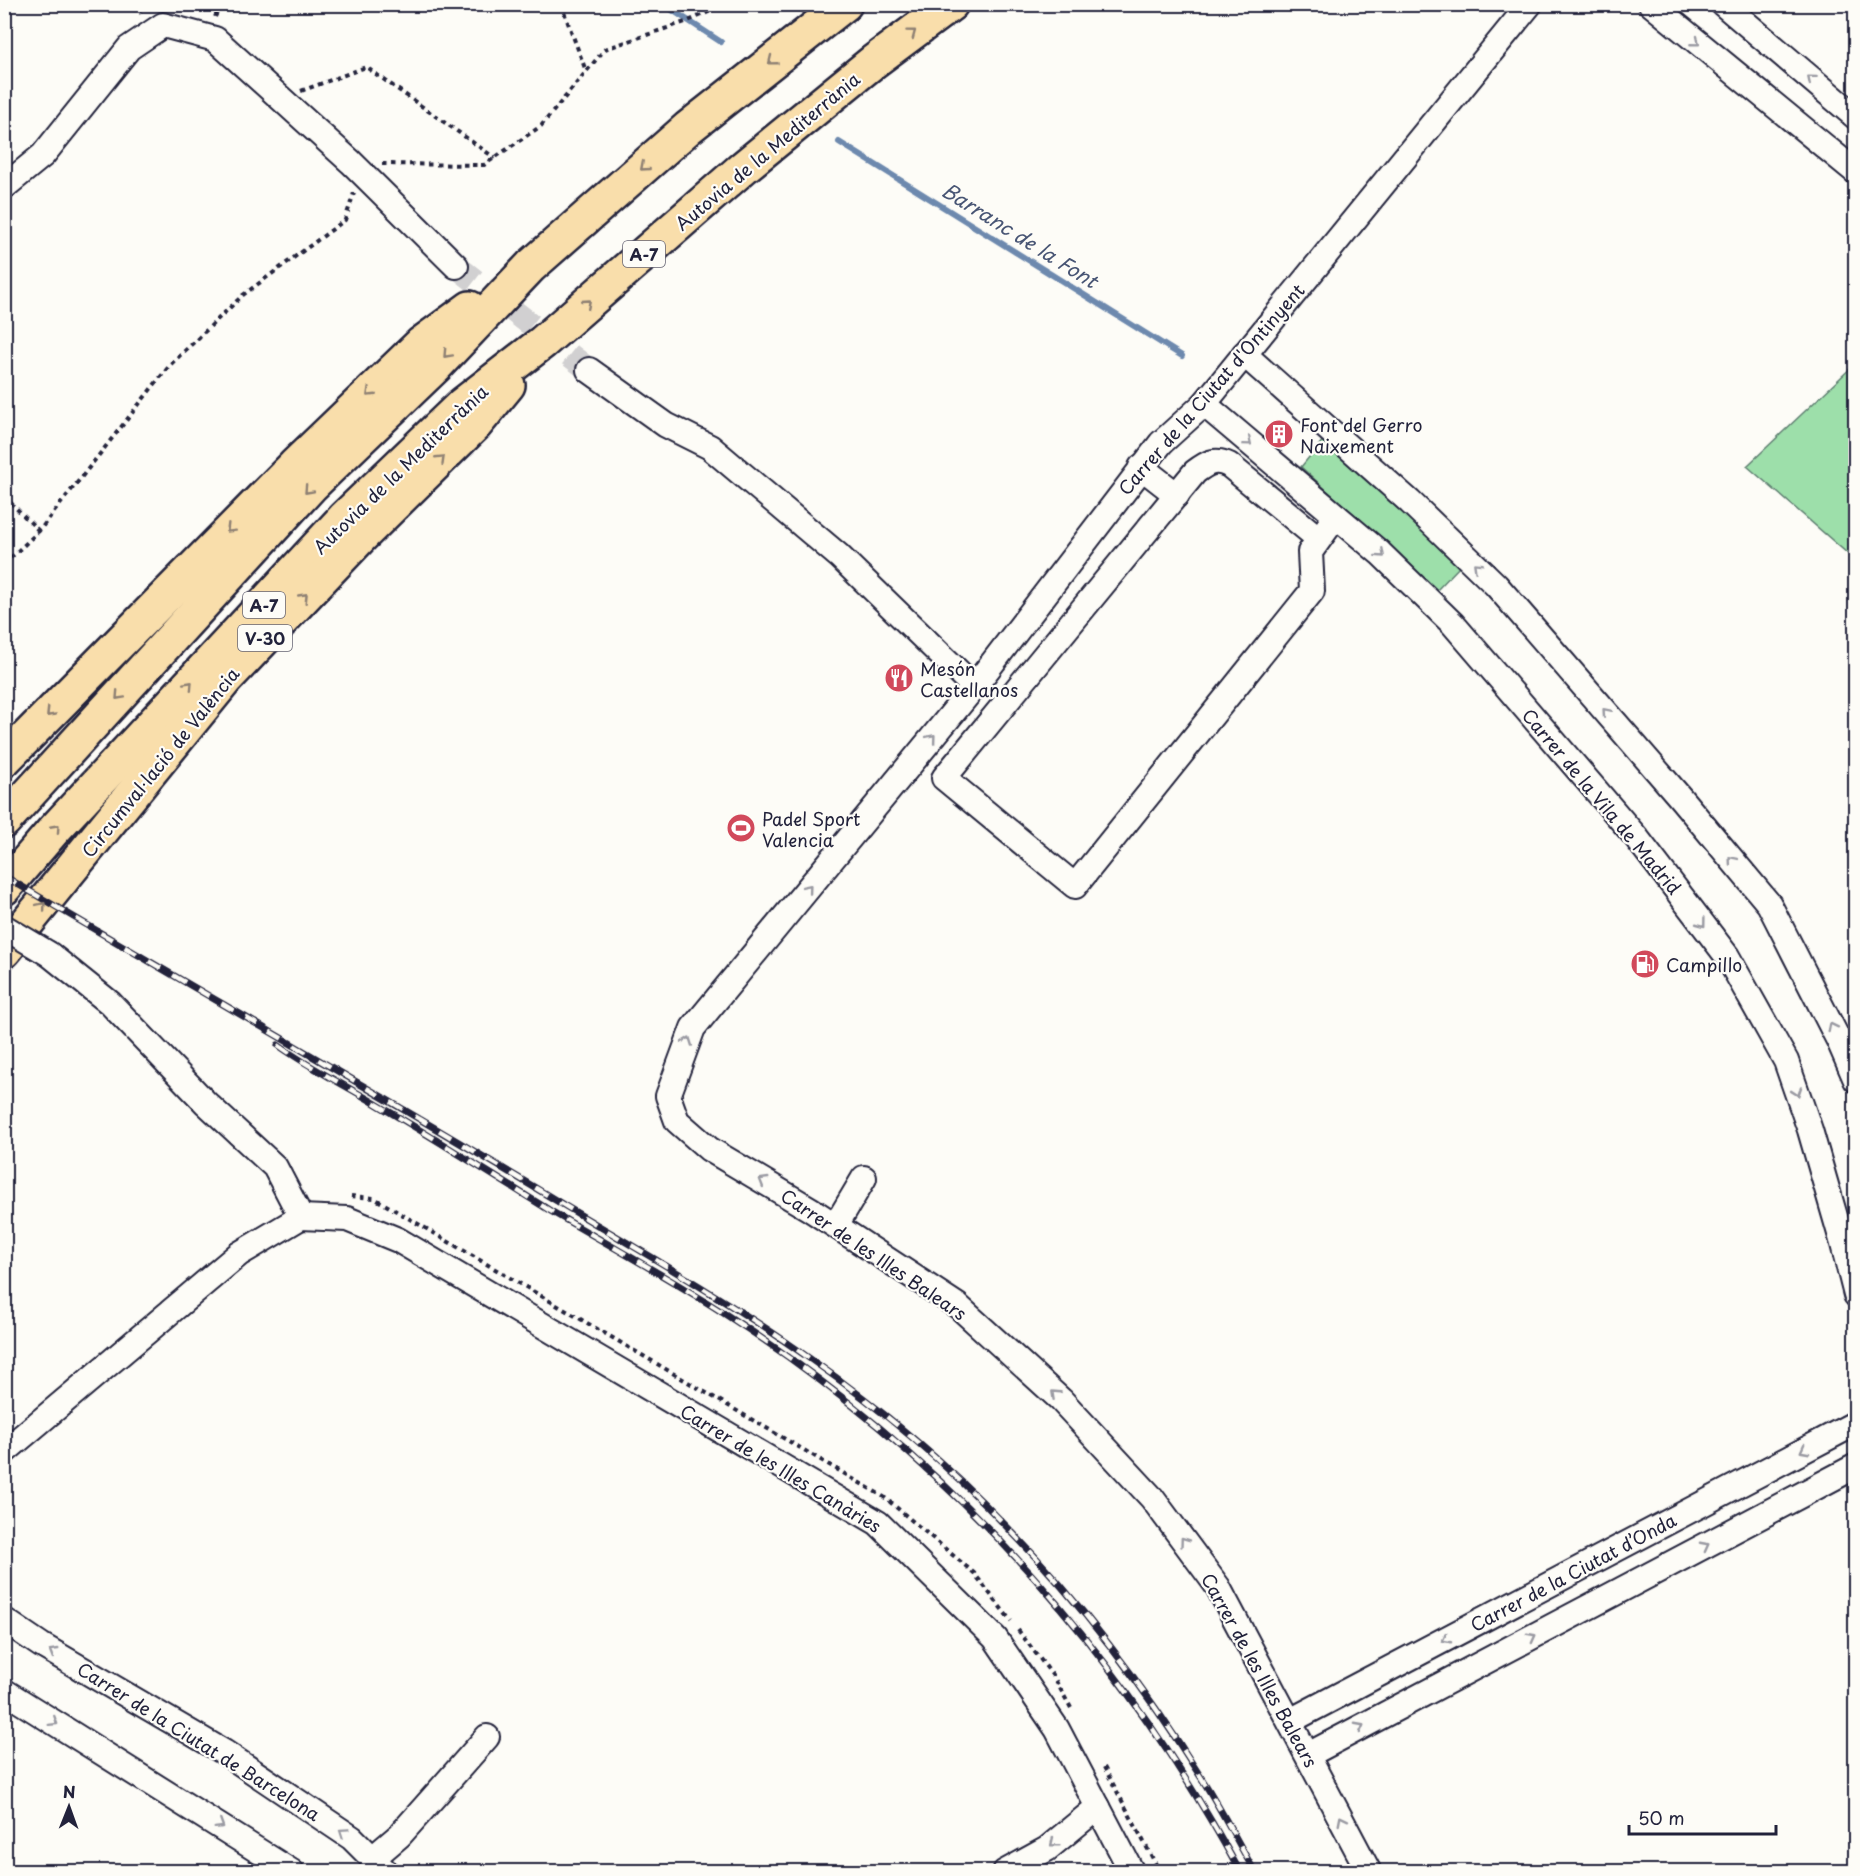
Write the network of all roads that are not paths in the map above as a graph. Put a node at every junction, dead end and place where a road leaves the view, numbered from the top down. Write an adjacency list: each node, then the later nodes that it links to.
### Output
1 (845, 4): 10 (highway, A-7, one-way to 10)
2 (951, 4): 11 (highway, Autovia de la Mediterrània / A-7, one-way to 2)
3 (1530, 4): 12 (street, Carrer de la Ciutat d'Ontinyent)
4 (1651, 4): 7 (street, one-way to 7)
5 (1723, 4): 6 (street, one-way to 5)
6 (1856, 117)
7 (1856, 172)
8 (4, 187): 9 (street)
9 (456, 266)
10 (531, 266): 20 (highway, one-way to 20); 21 (highway, A-7, one-way to 21)
11 (543, 342): 22 (highway, Autovia de la Mediterrània / A-7, one-way to 11); 24 (highway, Circumval·lació de València / V-30, one-way to 11)
12 (1244, 354): 14 (street, Carrer de la Ciutat d'Ontinyent); 25 (street, one-way to 12)
13 (589, 370): 19 (street)
14 (1204, 404): 15 (street, Carrer de la Ciutat d'Ontinyent); 17 (street, Carrer de la Vila de Madrid, one-way to 17)
15 (1141, 467): 16 (street); 19 (street, Carrer de la Ciutat d'Ontinyent)
16 (1177, 495): 18 (street); 18 (street)
17 (1336, 516): 18 (street); 30 (street, Carrer de la Vila de Madrid, one-way to 30)
18 (1319, 539)
19 (974, 687): 26 (street, Carrer de la Ciutat d'Ontinyent, one-way to 19)
20 (4, 760)
21 (4, 820)
22 (4, 888)
23 (4, 927): 28 (street, bridge)
24 (4, 951)
25 (1856, 1080)
26 (668, 1096): 29 (street, Carrer de les Illes Balears, one-way to 26)
27 (864, 1178): 29 (street)
28 (301, 1217): 32 (street); 39 (street, Carrer de les Illes Canàries)
29 (836, 1225): 36 (street, Carrer de les Illes Balears, one-way to 29)
30 (1856, 1295)
31 (1856, 1423): 36 (street, Carrer de la Ciutat d’Onda, one-way to 36)
32 (4, 1452)
33 (1856, 1466): 38 (street, Carrer de la Ciutat d’Onda, one-way to 33)
34 (4, 1620): 40 (street, Carrer de la Ciutat de Barcelona, one-way to 34)
35 (4, 1691): 42 (street, one-way to 42)
36 (1290, 1721): 38 (street, Carrer de les Illes Balears)
37 (487, 1737): 40 (street)
38 (1308, 1755): 44 (street, Carrer de les Illes Balears, one-way to 38)
39 (1098, 1807): 41 (street, Carrer de les Illes Canàries); 43 (street, one-way to 43)
40 (380, 1865)
41 (1127, 1871)
42 (292, 1872)
43 (1005, 1872)
44 (1368, 1872)

